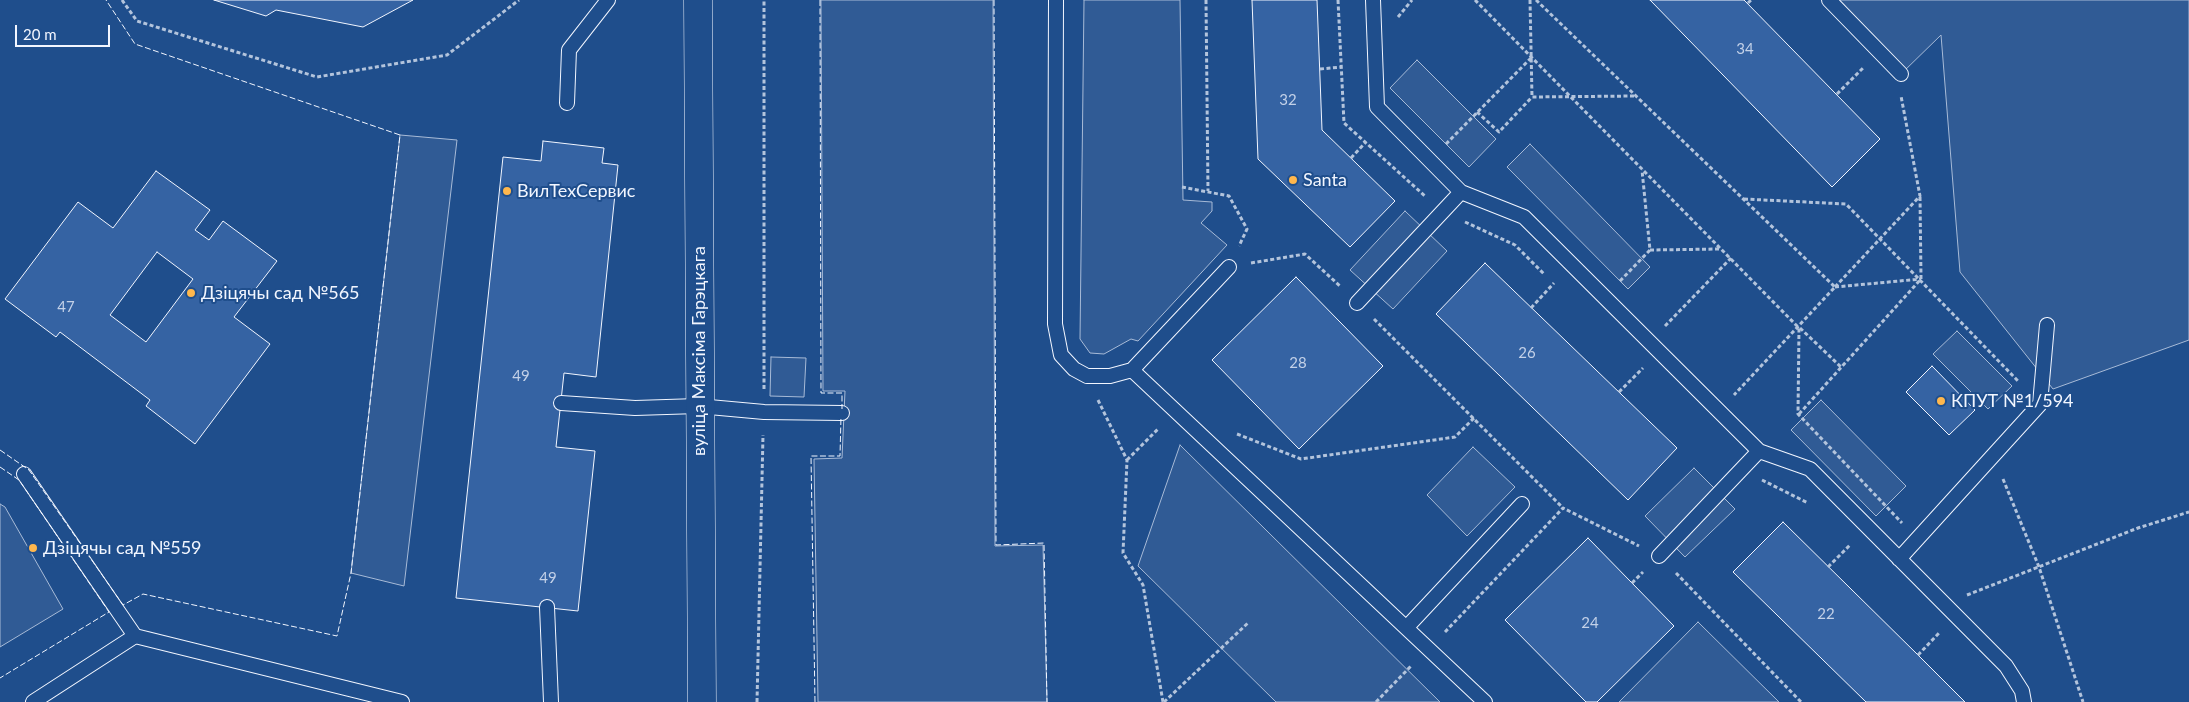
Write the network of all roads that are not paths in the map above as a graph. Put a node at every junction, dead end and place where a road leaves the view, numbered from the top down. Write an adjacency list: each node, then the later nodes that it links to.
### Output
1 (608, 0): 7 (lane)
2 (698, 0): 14 (main road, вуліца Максіма Гарэцкага)
3 (1056, 0): 12 (lane)
4 (1373, 0): 8 (lane)
5 (1828, 0): 6 (lane)
6 (1901, 74)
7 (567, 103)
8 (1461, 192): 10 (lane); 16 (lane)
9 (1228, 267): 12 (lane)
10 (1358, 303)
11 (2047, 325): 20 (lane)
12 (1132, 370): 22 (lane)
13 (561, 403): 14 (lane)
14 (698, 406): 15 (lane); 27 (main road, вуліца Максіма Гарэцкага)
15 (842, 413)
16 (1759, 451): 19 (lane); 20 (lane)
17 (24, 474): 23 (lane)
18 (1522, 504): 22 (lane)
19 (1659, 556)
20 (1898, 559): 29 (lane)
21 (546, 607): 26 (lane)
22 (1407, 627): 28 (lane)
23 (135, 636): 24 (lane); 25 (lane)
24 (33, 702)
25 (402, 702)
26 (551, 702)
27 (702, 702)
28 (1484, 702)
29 (2024, 702)

